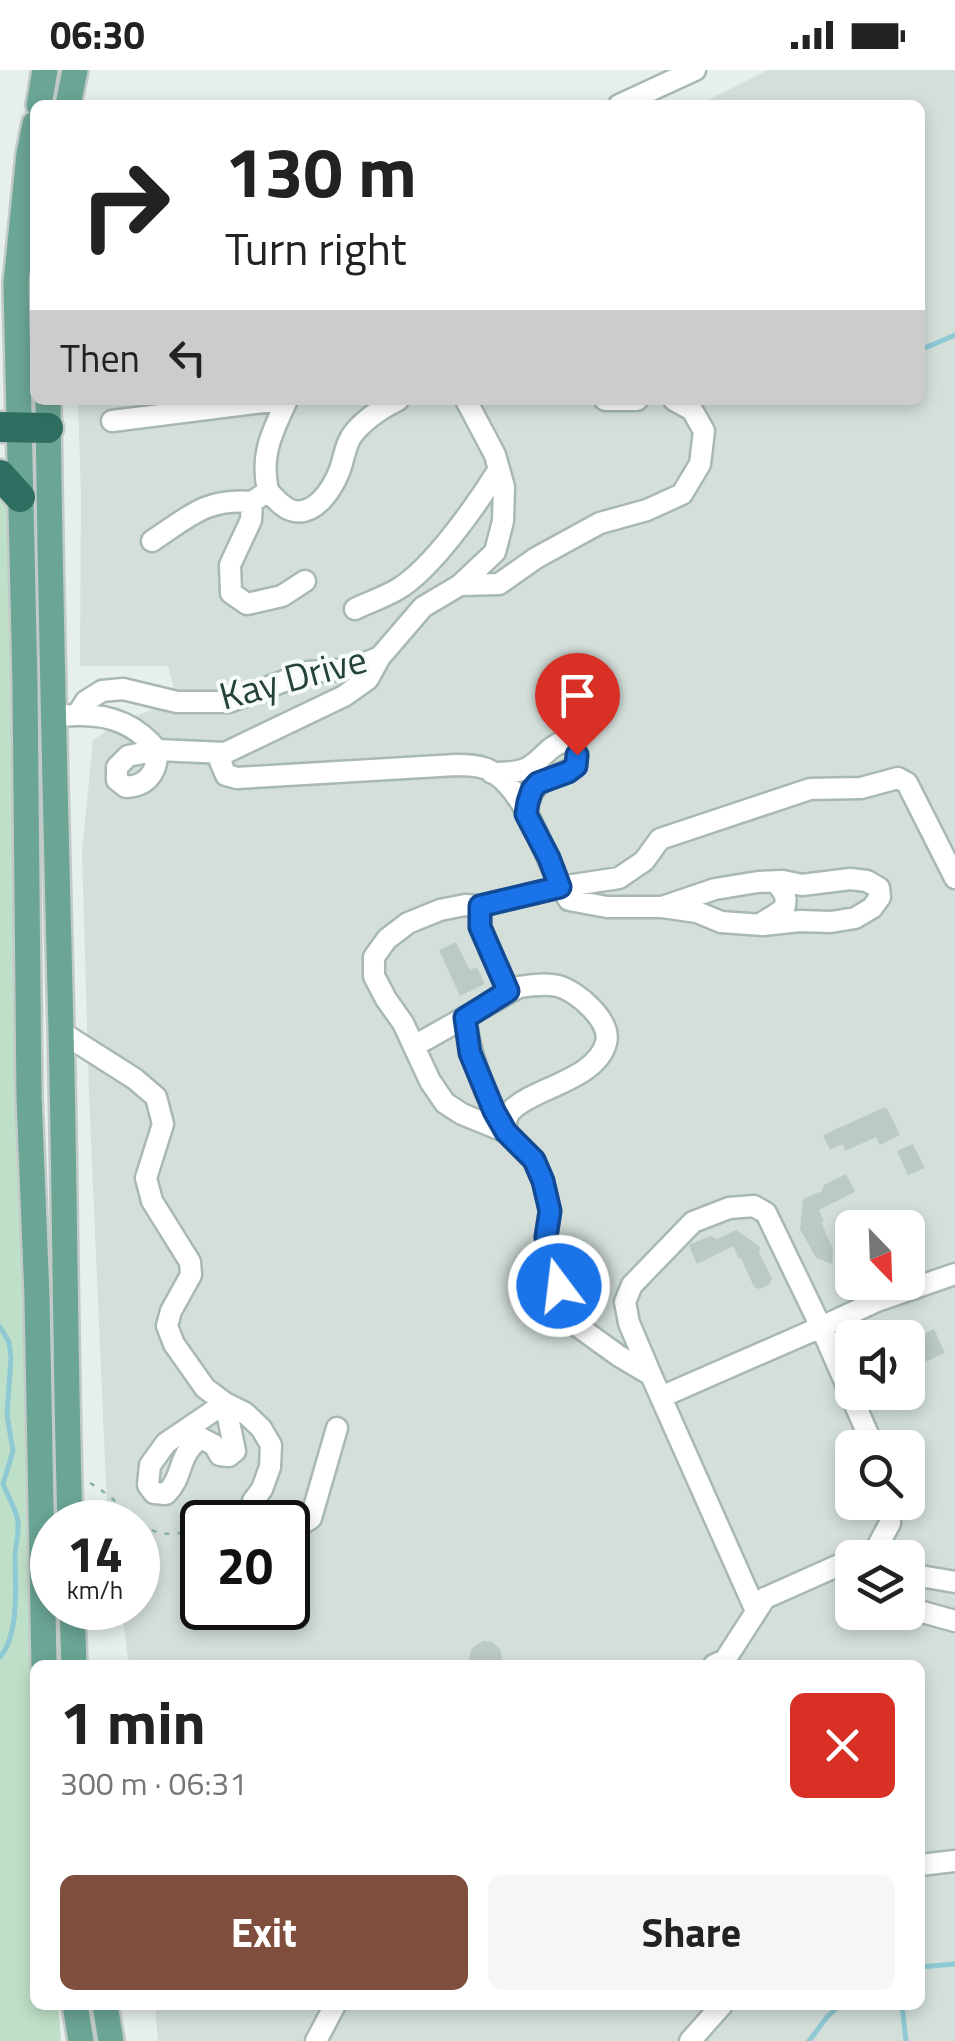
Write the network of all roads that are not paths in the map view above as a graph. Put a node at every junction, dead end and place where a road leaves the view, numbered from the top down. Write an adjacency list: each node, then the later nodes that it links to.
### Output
1 (45, 70): 4 (main road)
2 (74, 70): 5 (main road)
3 (682, 73): 6 (street)
4 (39, 100)
5 (69, 100)
6 (629, 100)
7 (30, 149): 13 (main road)
8 (244, 405): 14 (street)
9 (281, 405): 17 (street)
10 (388, 405): 17 (street)
11 (469, 405): 15 (street)
12 (683, 405): 20 (street, Kay Drive)
13 (29, 421): 16 (main road); 23 (main road)
14 (112, 422)
15 (499, 469): 20 (street); 21 (street)
16 (10, 486): 35 (main road)
17 (260, 497): 18 (street); 19 (street)
18 (152, 541)
19 (305, 581)
20 (460, 585): 22 (street, Kay Drive)
21 (355, 609)
22 (380, 658): 23 (street, Kay Drive); 24 (street)
23 (66, 716): 24 (street); 36 (main road)
24 (225, 752): 25 (street)
25 (492, 772): 26 (street); 26 (street)
26 (526, 814): 29 (street)
27 (955, 878): 29 (street)
28 (775, 882): 31 (street); 32 (street); 32 (street)
29 (560, 887): 30 (street); 31 (street)
30 (480, 906): 33 (street); 37 (street)
31 (662, 907): 32 (street)
32 (757, 925)
33 (508, 991): 34 (street); 38 (street)
34 (465, 1018): 37 (street); 38 (street)
35 (28, 1031): 36 (main road); 56 (main road)
36 (61, 1032): 43 (street); 46 (main road)
37 (414, 1046): 38 (street)
38 (506, 1132): 41 (street)
39 (955, 1274): 40 (street)
40 (821, 1327): 41 (street); 42 (street); 45 (street)
41 (652, 1375): 42 (street)
42 (661, 1397): 52 (street)
43 (225, 1404): 43 (street); 47 (street)
44 (337, 1428): 48 (street)
45 (866, 1430)
46 (70, 1500)
47 (254, 1500)
48 (310, 1519)
49 (835, 1570): 52 (street)
50 (925, 1577): 51 (street)
51 (955, 1582)
52 (756, 1612): 58 (street)
53 (925, 1613): 54 (street)
54 (955, 1621)
55 (73, 1630): 57 (main road)
56 (44, 1660)
57 (74, 1660)
58 (725, 1660)
59 (955, 1860): 60 (street)
60 (925, 1864)
61 (76, 2010): 65 (main road)
62 (106, 2010): 66 (main road)
63 (332, 2010): 67 (street)
64 (718, 2010): 68 (street)
65 (81, 2041)
66 (111, 2041)
67 (316, 2041)
68 (690, 2041)

